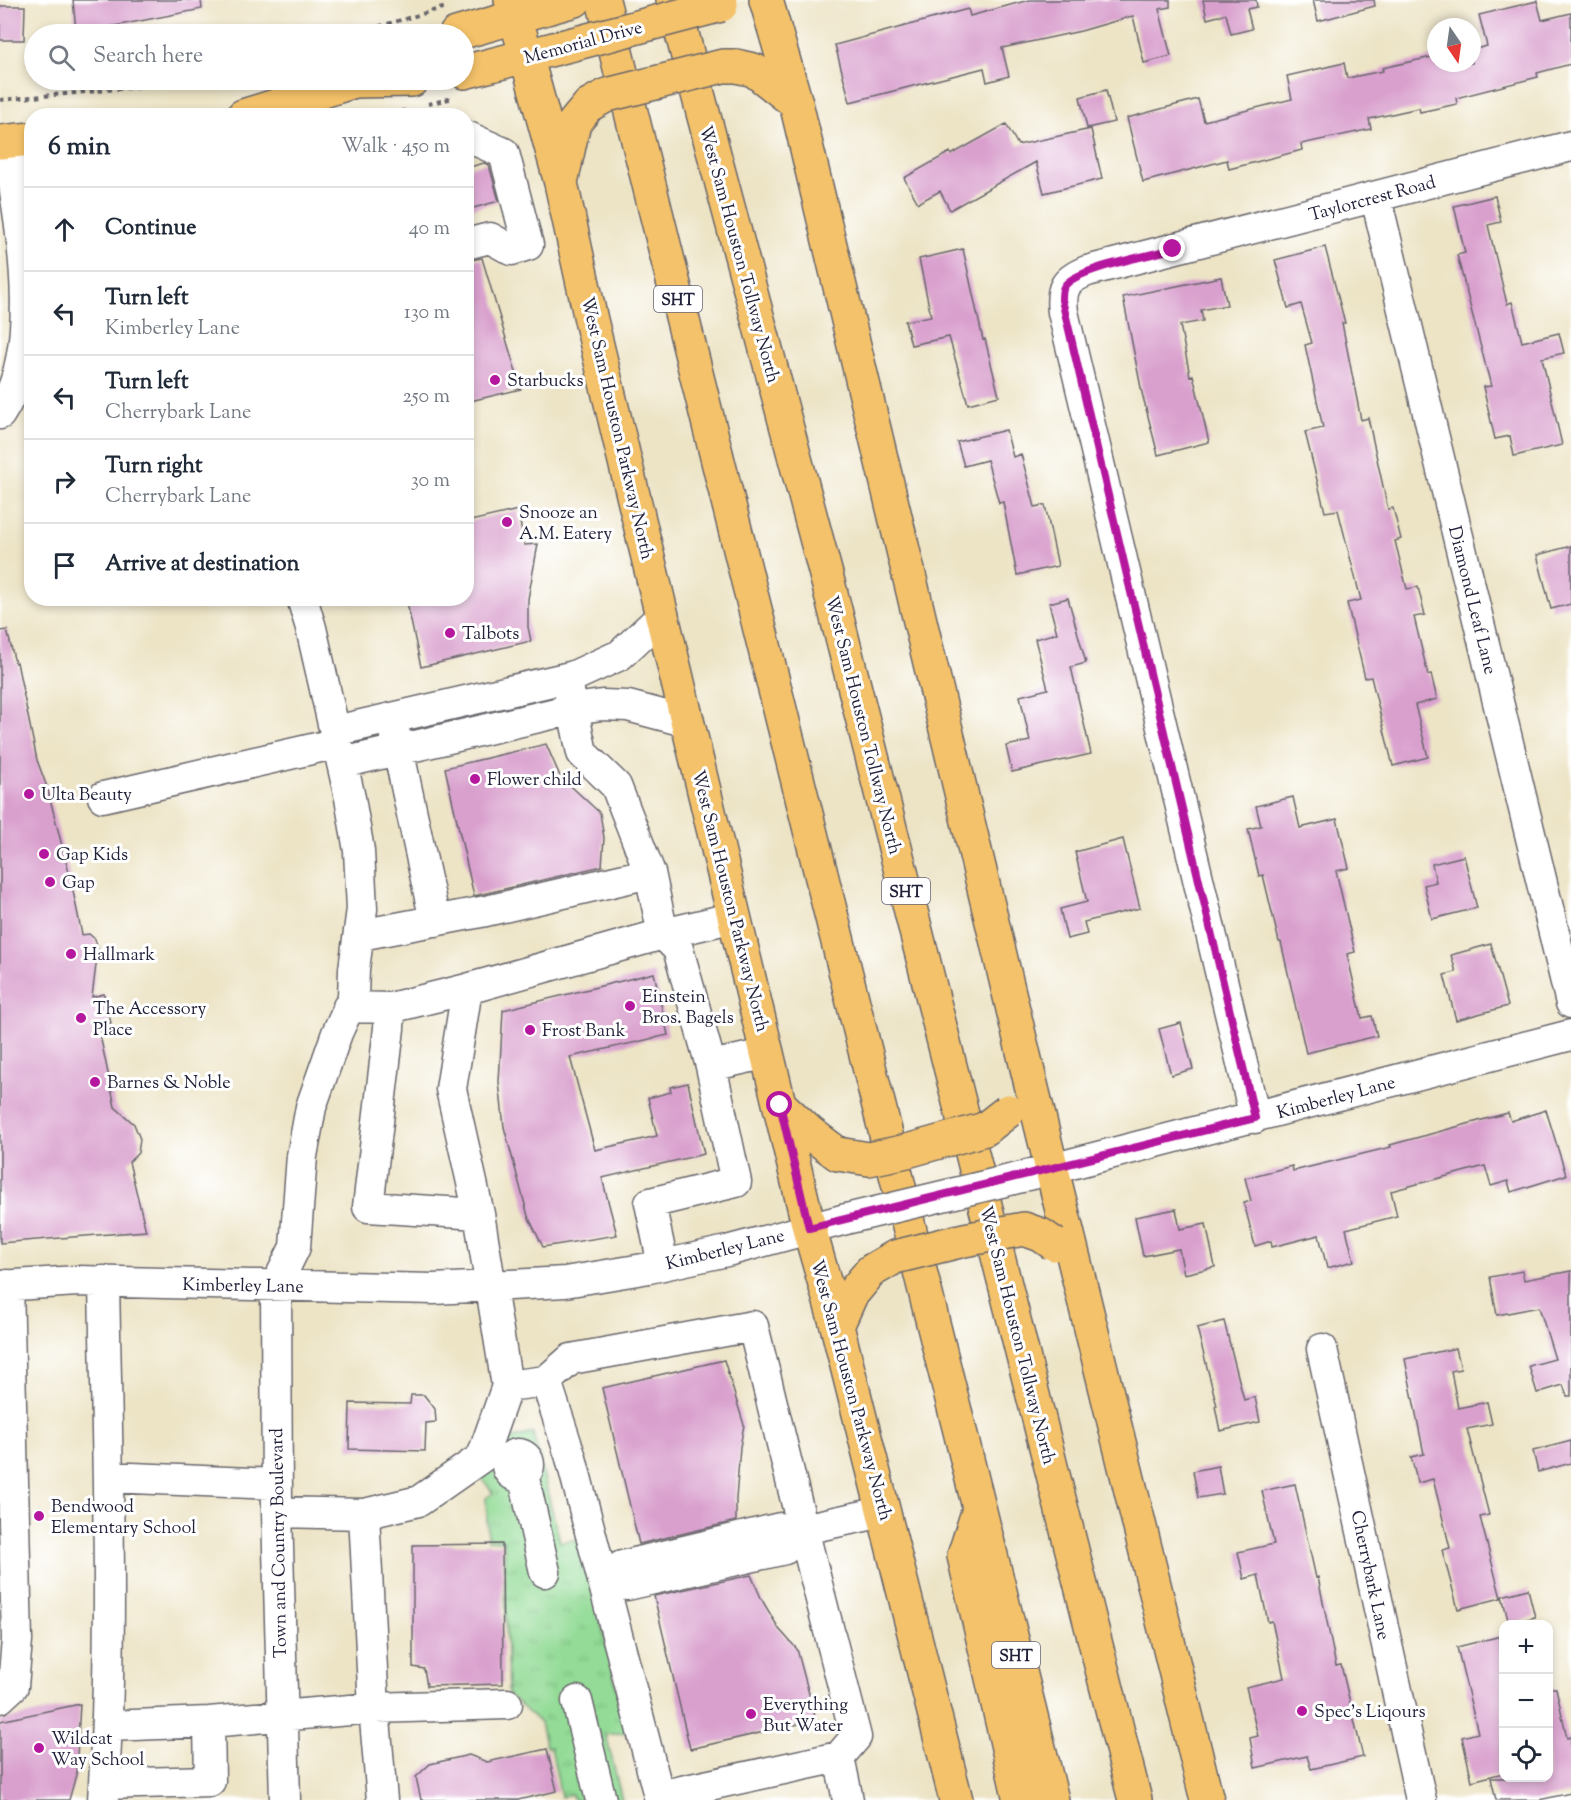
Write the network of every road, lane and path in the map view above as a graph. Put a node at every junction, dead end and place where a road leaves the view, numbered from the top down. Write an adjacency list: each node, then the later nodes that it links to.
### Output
1 (603, 0): 68 (main road, SHT)
2 (673, 0): 84 (main road, West Sam Houston Tollway North / SHT)
3 (766, 0): 17 (main road)
4 (568, 2): 6 (main road)
5 (729, 3): 9 (main road, Memorial Drive, bridge)
6 (514, 8): 7 (main road); 9 (main road, West Sam Houston Parkway North)
7 (455, 19): 8 (path)
8 (421, 24)
9 (527, 57): 10 (main road, Memorial Drive); 23 (main road, West Sam Houston Parkway North)
10 (474, 79)
11 (108, 90): 16 (path)
12 (325, 90): 18 (main road)
13 (389, 90): 15 (main road)
14 (442, 90): 15 (path)
15 (416, 98): 19 (path)
16 (0, 100)
17 (796, 103): 23 (main road, bridge); 49 (main road)
18 (268, 108)
19 (397, 108)
20 (474, 140): 25 (street)
21 (13, 141): 26 (street)
22 (1571, 146): 24 (street, Taylorcrest Road)
23 (561, 183): 29 (main road, West Sam Houston Parkway North)
24 (1376, 198): 43 (street, Diamond Leaf Lane); 51 (street, Taylorcrest Road)
25 (474, 242)
26 (19, 295): 27 (street)
27 (0, 414)
28 (304, 606): 34 (street)
29 (663, 615): 30 (street); 33 (main road, West Sam Houston Parkway North)
30 (566, 678): 31 (street); 32 (street)
31 (573, 709): 33 (street); 35 (street); 37 (street)
32 (393, 718): 34 (street); 35 (street)
33 (688, 722): 38 (main road, West Sam Houston Parkway North)
34 (338, 746): 35 (street); 36 (street); 41 (street)
35 (397, 750): 39 (street)
36 (103, 797)
37 (650, 873): 39 (street); 40 (street)
38 (735, 917): 40 (street); 47 (main road, West Sam Houston Parkway North)
39 (435, 921): 41 (street)
40 (663, 934): 42 (street); 48 (street)
41 (360, 935): 44 (street)
42 (467, 989): 45 (street); 53 (street)
43 (1571, 1002)
44 (348, 1007): 45 (street); 59 (street)
45 (390, 1008): 53 (street)
46 (1571, 1035): 51 (street, Kimberley Lane)
47 (768, 1053): 48 (street); 50 (main road, West Sam Houston Parkway North)
48 (711, 1066): 55 (street)
49 (1028, 1068): 50 (main road, bridge); 52 (main road)
50 (780, 1105): 54 (main road, West Sam Houston Parkway North)
51 (1255, 1118): 52 (street, Kimberley Lane)
52 (1037, 1173): 54 (street, Kimberley Lane, bridge); 56 (main road)
53 (479, 1214): 60 (street)
54 (809, 1228): 55 (street, Kimberley Lane); 61 (main road, West Sam Houston Parkway North)
55 (663, 1265): 60 (street, Kimberley Lane)
56 (1078, 1275): 61 (main road, bridge); 93 (main road)
57 (104, 1281): 58 (street, Kimberley Lane); 59 (street, Kimberley Lane); 66 (street)
58 (4, 1285): 75 (street)
59 (276, 1286): 60 (street, Kimberley Lane); 67 (street, Town and Country Boulevard)
60 (492, 1286): 64 (street)
61 (837, 1326): 69 (main road, West Sam Houston Parkway North)
62 (1322, 1349): 94 (street, Cherrybark Lane)
63 (546, 1381): 64 (street); 71 (street); 86 (street)
64 (507, 1386): 70 (street)
65 (516, 1454): 74 (street)
66 (108, 1477): 67 (street); 81 (street)
67 (277, 1498): 70 (street); 79 (street, Town and Country Boulevard)
68 (979, 1509): 91 (main road); 92 (main road, SHT)
69 (883, 1512): 71 (street); 85 (main road, West Sam Houston Parkway North)
70 (364, 1514): 78 (street)
71 (803, 1529): 82 (street)
72 (750, 1546): 73 (street)
73 (653, 1569)
74 (545, 1572)
75 (0, 1698)
76 (577, 1701): 89 (street)
77 (507, 1704): 78 (street)
78 (374, 1708): 79 (street); 88 (street)
79 (282, 1716): 80 (street); 87 (street, Town and Country Boulevard)
80 (209, 1722): 81 (street); 83 (street)
81 (108, 1726): 83 (street)
82 (839, 1757): 86 (street); 90 (street)
83 (104, 1792)
84 (1134, 1794)
85 (949, 1796)
86 (659, 1798)
87 (285, 1800)
88 (382, 1800)
89 (601, 1800)
90 (848, 1800)
91 (1020, 1800)
92 (1052, 1800)
93 (1207, 1800)
94 (1421, 1800)

